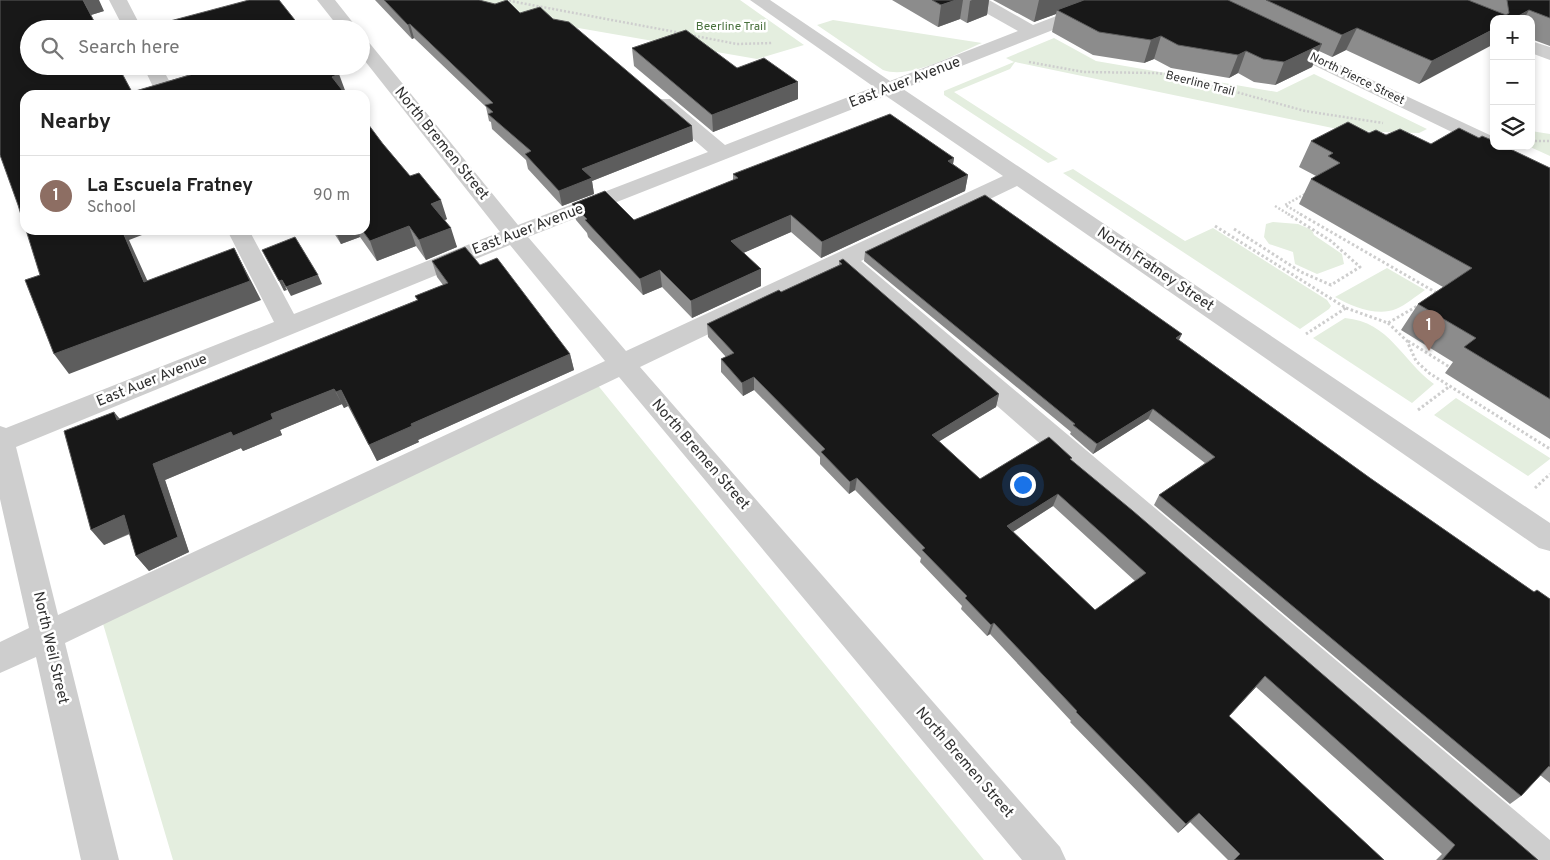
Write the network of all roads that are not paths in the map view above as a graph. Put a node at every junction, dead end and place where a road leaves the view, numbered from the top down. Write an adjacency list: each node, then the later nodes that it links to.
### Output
1 (118, 0): 6 (street)
2 (326, 0): 7 (street)
3 (759, 0): 14 (street, North Fratney Street)
4 (976, 0): 8 (street)
5 (1113, 0): 8 (street, East Auer Avenue)
6 (128, 20)
7 (342, 20)
8 (1033, 32): 14 (street, East Auer Avenue)
9 (1269, 37): 17 (street, North Pierce Street)
10 (1535, 48): 11 (street)
11 (1550, 54)
12 (370, 55): 21 (street, North Bremen Street)
13 (157, 75): 15 (street)
14 (890, 89): 18 (street, East Auer Avenue); 19 (street, North Fratney Street)
15 (164, 90)
16 (650, 92): 18 (street)
17 (1490, 143)
18 (723, 154): 21 (street, East Auer Avenue)
19 (1019, 177): 22 (street); 26 (street, North Fratney Street)
20 (241, 235): 23 (street)
21 (514, 235): 23 (street, East Auer Avenue); 24 (street, North Bremen Street)
22 (844, 259): 24 (street); 31 (street)
23 (288, 326): 25 (street, East Auer Avenue)
24 (622, 364): 27 (street); 30 (street, North Bremen Street)
25 (0, 440): 27 (street, North Weil Street)
26 (1550, 540)
27 (47, 635): 28 (street); 29 (street, North Weil Street)
28 (0, 658)
29 (100, 860)
30 (1047, 860)
31 (1544, 860)

